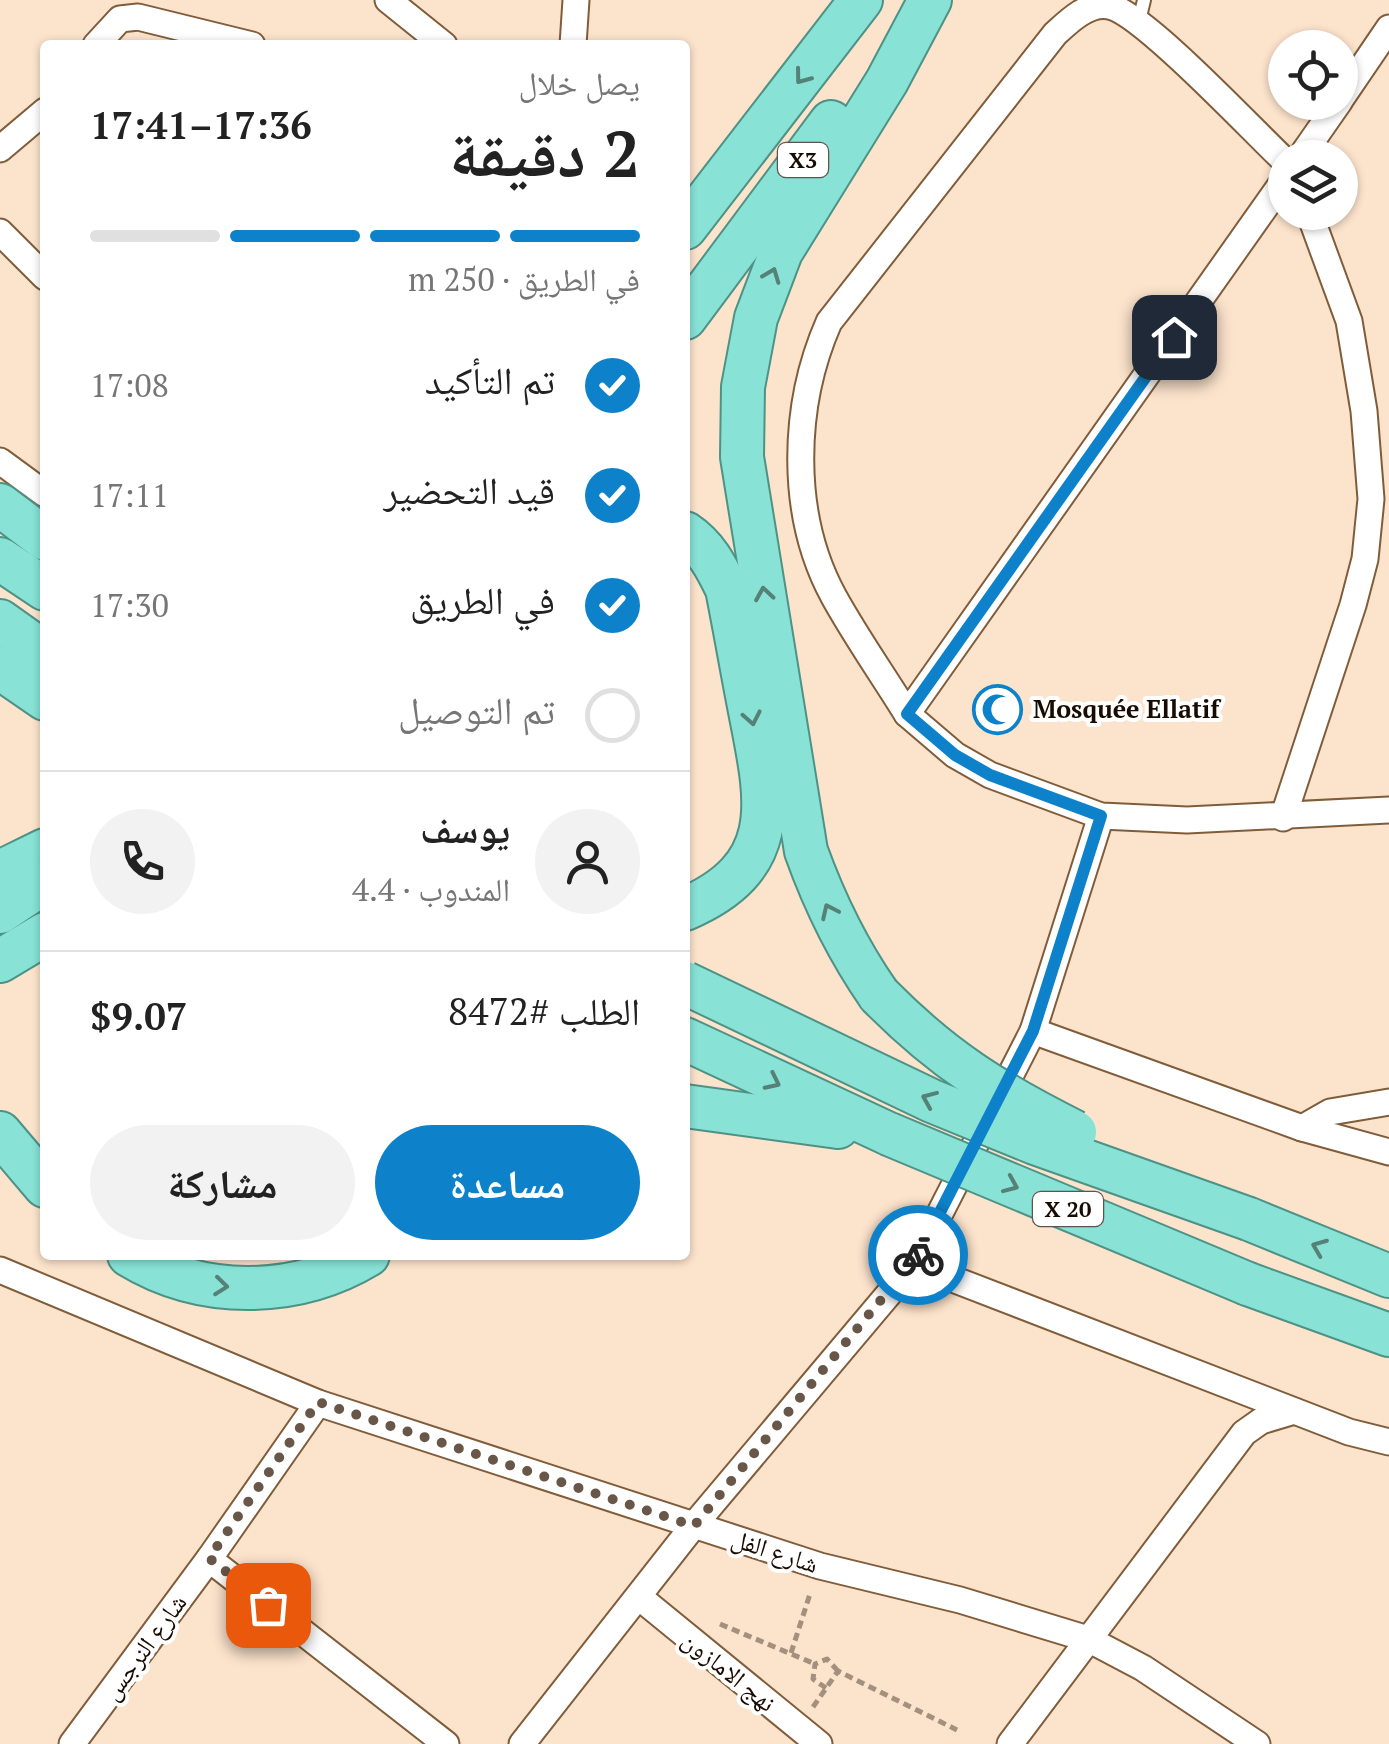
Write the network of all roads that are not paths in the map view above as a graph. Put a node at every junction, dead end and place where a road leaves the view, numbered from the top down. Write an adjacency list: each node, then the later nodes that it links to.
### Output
1 (388, 0): 9 (street)
2 (576, 0): 10 (street)
3 (862, 0): 17 (highway, X3, one-way to 17)
4 (917, 0): 21 (highway, X3)
5 (930, 0): 54 (highway, one-way to 5, bridge)
6 (1141, 10): 14 (street); 33 (street)
7 (101, 40): 8 (street)
8 (232, 40)
9 (438, 40)
10 (572, 40)
11 (1387, 40): 12 (street)
12 (1358, 77)
13 (40, 115): 15 (street)
14 (1268, 143)
15 (0, 149)
16 (1268, 204): 33 (street)
17 (690, 222)
18 (1316, 230): 36 (street)
19 (0, 232): 20 (street)
20 (40, 272)
21 (690, 311)
22 (0, 461): 23 (street)
23 (40, 490)
24 (0, 505): 25 (highway)
25 (40, 535)
26 (690, 536): 40 (highway, one-way to 40)
27 (0, 559): 28 (highway)
28 (40, 587)
29 (0, 621): 30 (highway)
30 (40, 649)
31 (0, 668): 32 (highway)
32 (40, 695)
33 (907, 714): 35 (street)
34 (1389, 810): 36 (street)
35 (1101, 816): 36 (street); 45 (street)
36 (1283, 818)
37 (40, 852): 38 (highway)
38 (0, 872)
39 (40, 885): 41 (highway)
40 (690, 906)
41 (0, 912)
42 (40, 937): 43 (highway)
43 (0, 962)
44 (690, 985): 54 (highway, X 20, one-way to 44, bridge)
45 (1033, 1031): 49 (street); 57 (street)
46 (690, 1041): 51 (highway, X 20, one-way to 51)
47 (1389, 1102): 49 (street)
48 (690, 1107): 51 (highway)
49 (1302, 1128): 52 (street)
50 (0, 1134): 53 (highway)
51 (888, 1134): 60 (highway, X 20, one-way to 60, bridge)
52 (1389, 1152)
53 (40, 1180)
54 (1250, 1219): 59 (highway, X 20, one-way to 54)
55 (137, 1260): 56 (highway, one-way to 56)
56 (360, 1260)
57 (914, 1264): 62 (street); 64 (street)
58 (0, 1270): 61 (street, شارع الفل)
59 (1389, 1276)
60 (1389, 1335)
61 (318, 1402): 64 (street, شارع الفل); 65 (street, شارع النرجس)
62 (1294, 1410): 63 (street); 67 (street)
63 (1389, 1442)
64 (694, 1526): 66 (street); 67 (street, شارع الفل)
65 (209, 1558): 69 (street, شارع النرجس); 70 (street)
66 (639, 1597): 68 (street, نهج الامازون); 71 (street)
67 (1088, 1639): 72 (street); 73 (street, شارع الفل)
68 (808, 1736)
69 (72, 1744)
70 (446, 1744)
71 (522, 1744)
72 (1010, 1744)
73 (1257, 1744)

